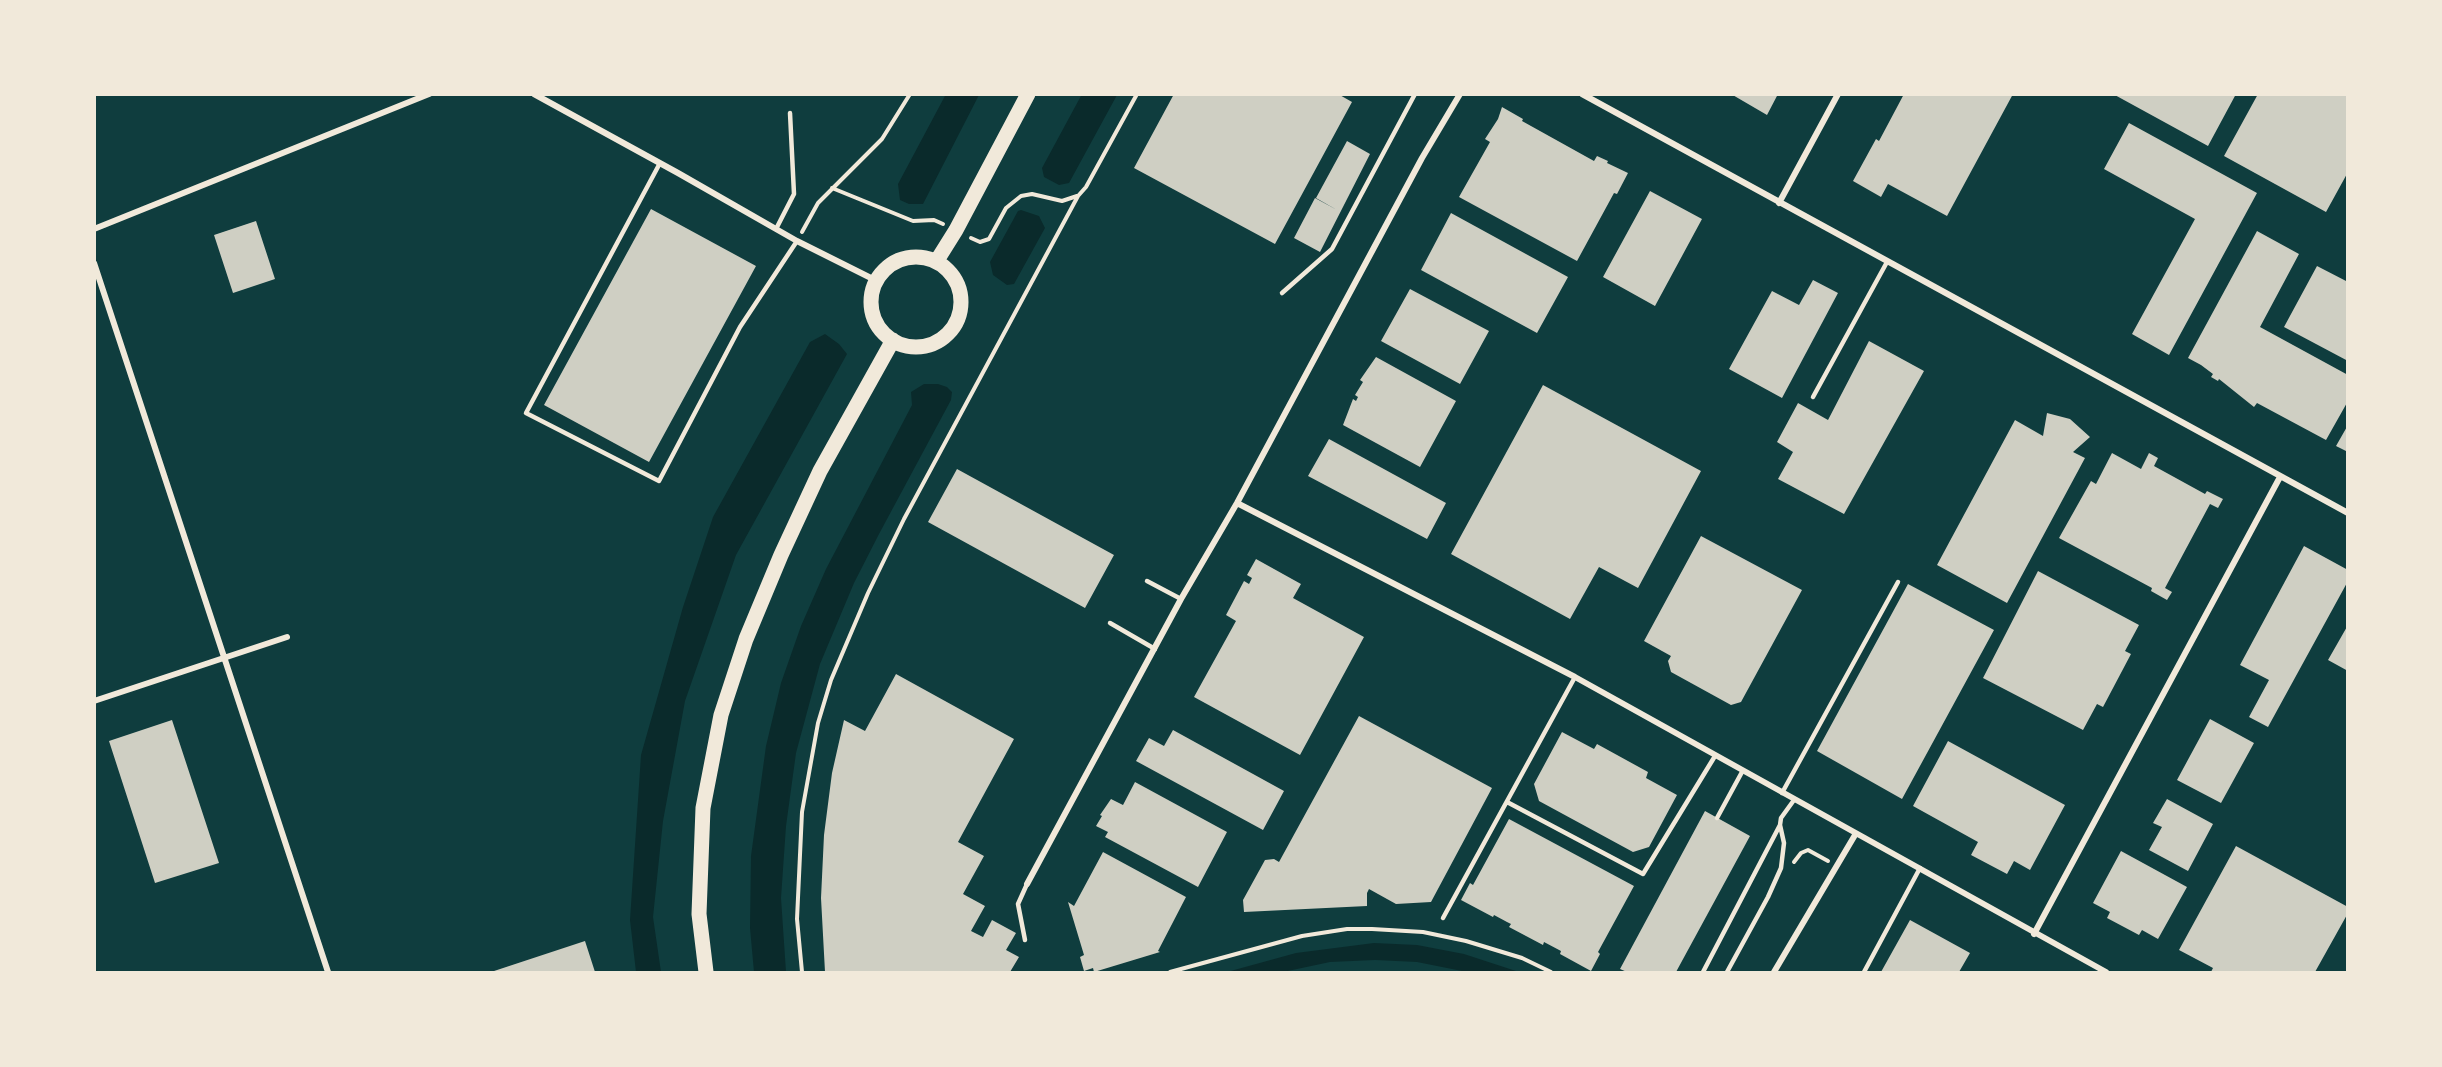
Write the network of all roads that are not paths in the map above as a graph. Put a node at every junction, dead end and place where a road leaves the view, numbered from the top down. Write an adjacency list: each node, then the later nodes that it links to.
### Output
1 (429, 94): 12 (street)
2 (534, 94): 8 (street)
3 (1028, 94): 15 (main road)
4 (1415, 94): 19 (lane)
5 (1460, 94): 23 (street)
6 (1582, 94): 11 (street)
7 (1838, 94): 11 (street)
8 (544, 97): 10 (street)
9 (790, 113): 13 (lane)
10 (660, 163): 13 (street); 14 (lane)
11 (1779, 203): 16 (street)
12 (94, 229)
13 (776, 229): 14 (street)
14 (797, 241): 18 (street)
15 (936, 262): 18 (main road); 20 (main road)
16 (1887, 262): 21 (lane); 22 (street)
17 (94, 263): 31 (street)
18 (877, 281): 20 (main road)
19 (1282, 293)
20 (893, 340): 48 (main road)
21 (1813, 397)
22 (2280, 477): 24 (street); 45 (street)
23 (1237, 503): 27 (street); 32 (street)
24 (2348, 513)
25 (1147, 581): 27 (lane)
26 (1899, 582): 36 (lane)
27 (1181, 599): 30 (street)
28 (1110, 624): 30 (lane)
29 (286, 637): 31 (street)
30 (1155, 649): 43 (street)
31 (225, 659): 33 (street); 47 (street)
32 (1575, 677): 34 (street); 38 (lane)
33 (94, 701)
34 (1715, 756): 35 (street); 38 (lane)
35 (1743, 772): 36 (street); 39 (lane)
36 (1782, 793): 37 (street)
37 (1794, 800): 40 (lane); 41 (street)
38 (1507, 802): 44 (lane)
39 (1717, 818)
40 (1780, 825): 49 (lane); 50 (lane)
41 (1855, 835): 42 (street); 51 (street)
42 (1920, 868): 45 (street); 52 (lane)
43 (1027, 884): 46 (lane)
44 (1443, 918)
45 (2034, 934): 53 (street)
46 (1025, 940)
47 (328, 972)
48 (706, 972)
49 (1703, 972)
50 (1727, 972)
51 (1774, 972)
52 (1864, 972)
53 (2106, 972)

